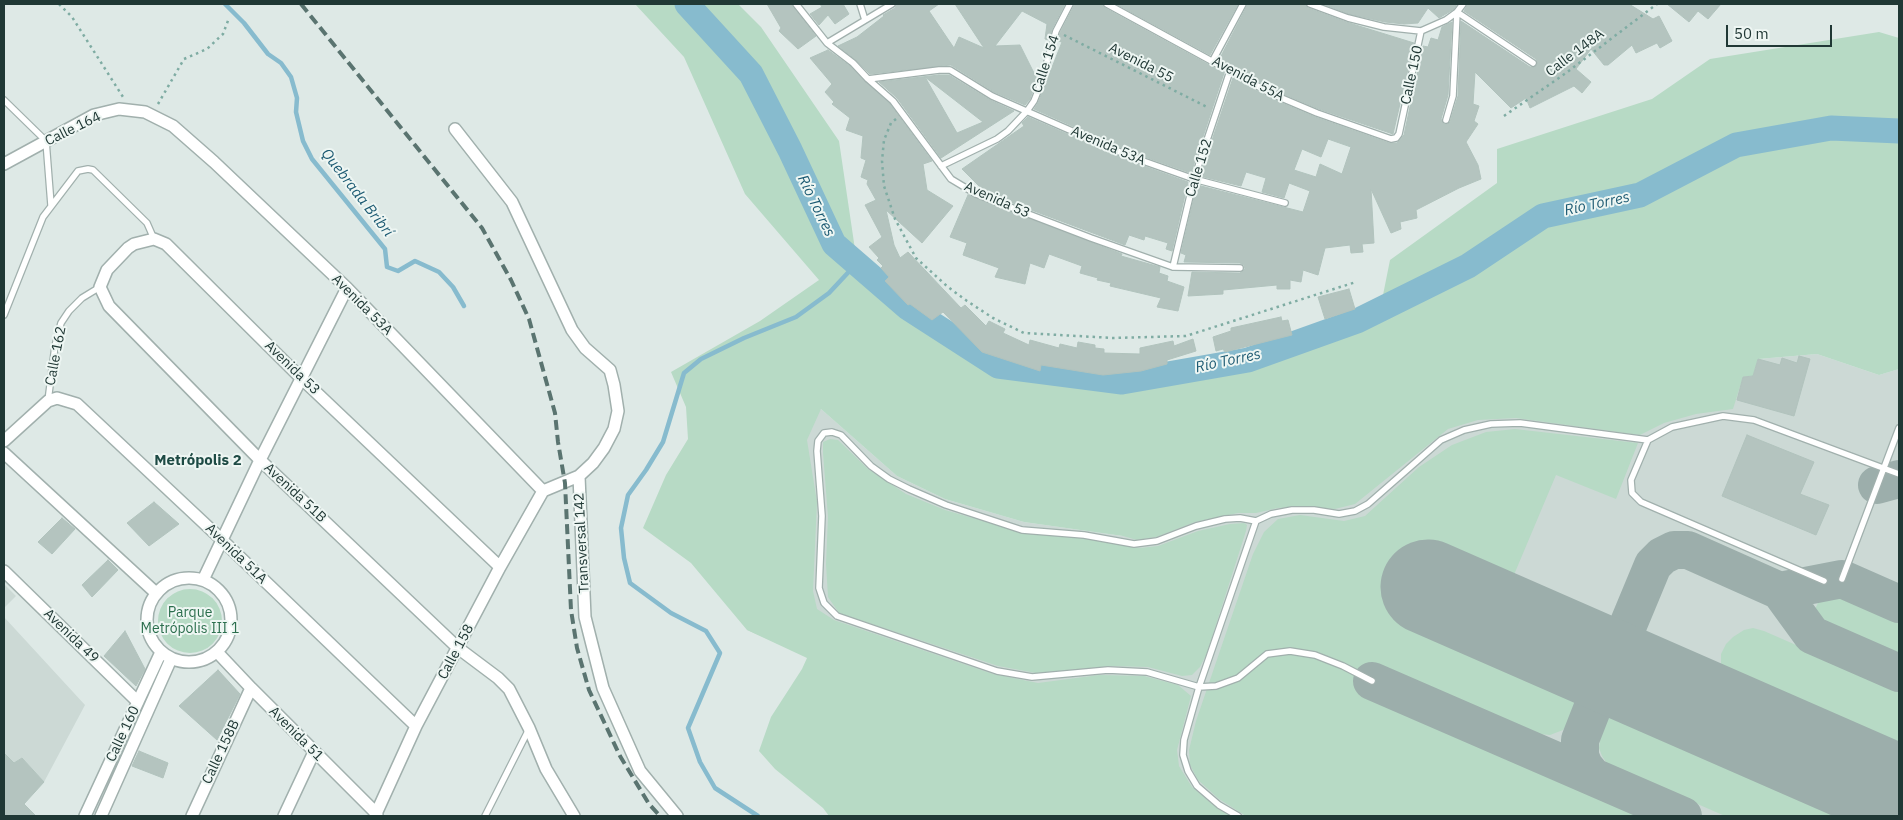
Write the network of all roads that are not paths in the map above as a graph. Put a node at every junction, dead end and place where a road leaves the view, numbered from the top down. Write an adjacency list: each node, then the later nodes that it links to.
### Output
1 (796, 4): 12 (lane, Avenida 53)
2 (860, 4): 10 (lane)
3 (892, 4): 10 (lane)
4 (1070, 4): 18 (lane, Calle 154)
5 (1107, 4): 13 (lane, Avenida 55A)
6 (1243, 4): 13 (lane)
7 (1310, 4): 11 (lane)
8 (1463, 4): 9 (lane, Calle 150)
9 (1457, 12): 11 (lane, Calle 150); 14 (lane); 19 (lane)
10 (865, 20): 12 (lane)
11 (1421, 31): 22 (lane, Calle 150)
12 (827, 43): 16 (lane, Avenida 53)
13 (1213, 60): 15 (lane, Avenida 55A)
14 (1533, 63)
15 (1230, 70): 22 (lane, Avenida 55A); 26 (lane, Calle 152)
16 (868, 79): 18 (lane, Avenida 53A); 25 (lane, Avenida 53)
17 (4, 100): 23 (lane)
18 (1027, 111): 25 (lane, Calle 154); 26 (lane, Avenida 53A)
19 (1446, 120)
20 (173, 126): 23 (street, Calle 164); 33 (street, Avenida 53A)
21 (455, 129): 44 (street, Transversal 142)
22 (1396, 138)
23 (46, 141): 24 (street, Calle 164); 28 (lane)
24 (4, 164)
25 (941, 166): 30 (lane, Avenida 53)
26 (1194, 179): 27 (lane, Avenida 53A); 30 (lane, Calle 152)
27 (1285, 203)
28 (51, 205): 29 (lane); 34 (lane)
29 (154, 240): 32 (street, Calle 162); 35 (street, Avenida 53)
30 (1173, 267): 31 (lane, Avenida 53)
31 (1240, 268)
32 (100, 287): 36 (lane, Calle 162); 41 (street, Avenida 51B)
33 (347, 288): 35 (street); 45 (street, Avenida 53A)
34 (4, 315)
35 (301, 378): 41 (street); 48 (street, Avenida 53)
36 (48, 401): 38 (street, Calle 162); 47 (street, Avenida 51A)
37 (1899, 428): 42 (lane)
38 (4, 440)
39 (1648, 440): 42 (lane); 46 (lane); 52 (lane)
40 (4, 453): 53 (street)
41 (260, 460): 47 (street); 54 (street, Avenida 51B)
42 (1884, 468): 43 (lane); 50 (lane)
43 (1899, 474)
44 (579, 476): 45 (street); 72 (street, Transversal 142)
45 (543, 491): 48 (street, Calle 158)
46 (1256, 521): 59 (lane); 59 (lane)
47 (222, 540): 51 (street); 62 (street, Avenida 51A)
48 (500, 567): 54 (street, Calle 158)
49 (4, 571): 61 (street, Avenida 49)
50 (1842, 579)
51 (203, 580): 53 (street); 56 (street)
52 (1824, 581)
53 (156, 593): 55 (street)
54 (458, 648): 62 (street, Calle 158); 63 (street, Avenida 51B)
55 (161, 652): 57 (street); 61 (street, Calle 160)
56 (217, 652): 57 (street); 60 (street, Avenida 51)
57 (172, 659): 68 (street, Calle 160)
58 (1372, 681): 59 (lane)
59 (1199, 687): 73 (lane)
60 (251, 688): 64 (street, Avenida 51); 69 (street, Calle 158B)
61 (138, 702): 67 (street, Calle 160)
62 (416, 726): 65 (street, Calle 158)
63 (529, 728): 66 (street, Avenida 51B); 71 (lane)
64 (314, 752): 65 (street, Avenida 51); 70 (street)
65 (376, 815)
66 (572, 815)
67 (85, 816)
68 (101, 816)
69 (192, 816)
70 (284, 816)
71 (485, 816)
72 (677, 816)
73 (1238, 816)

